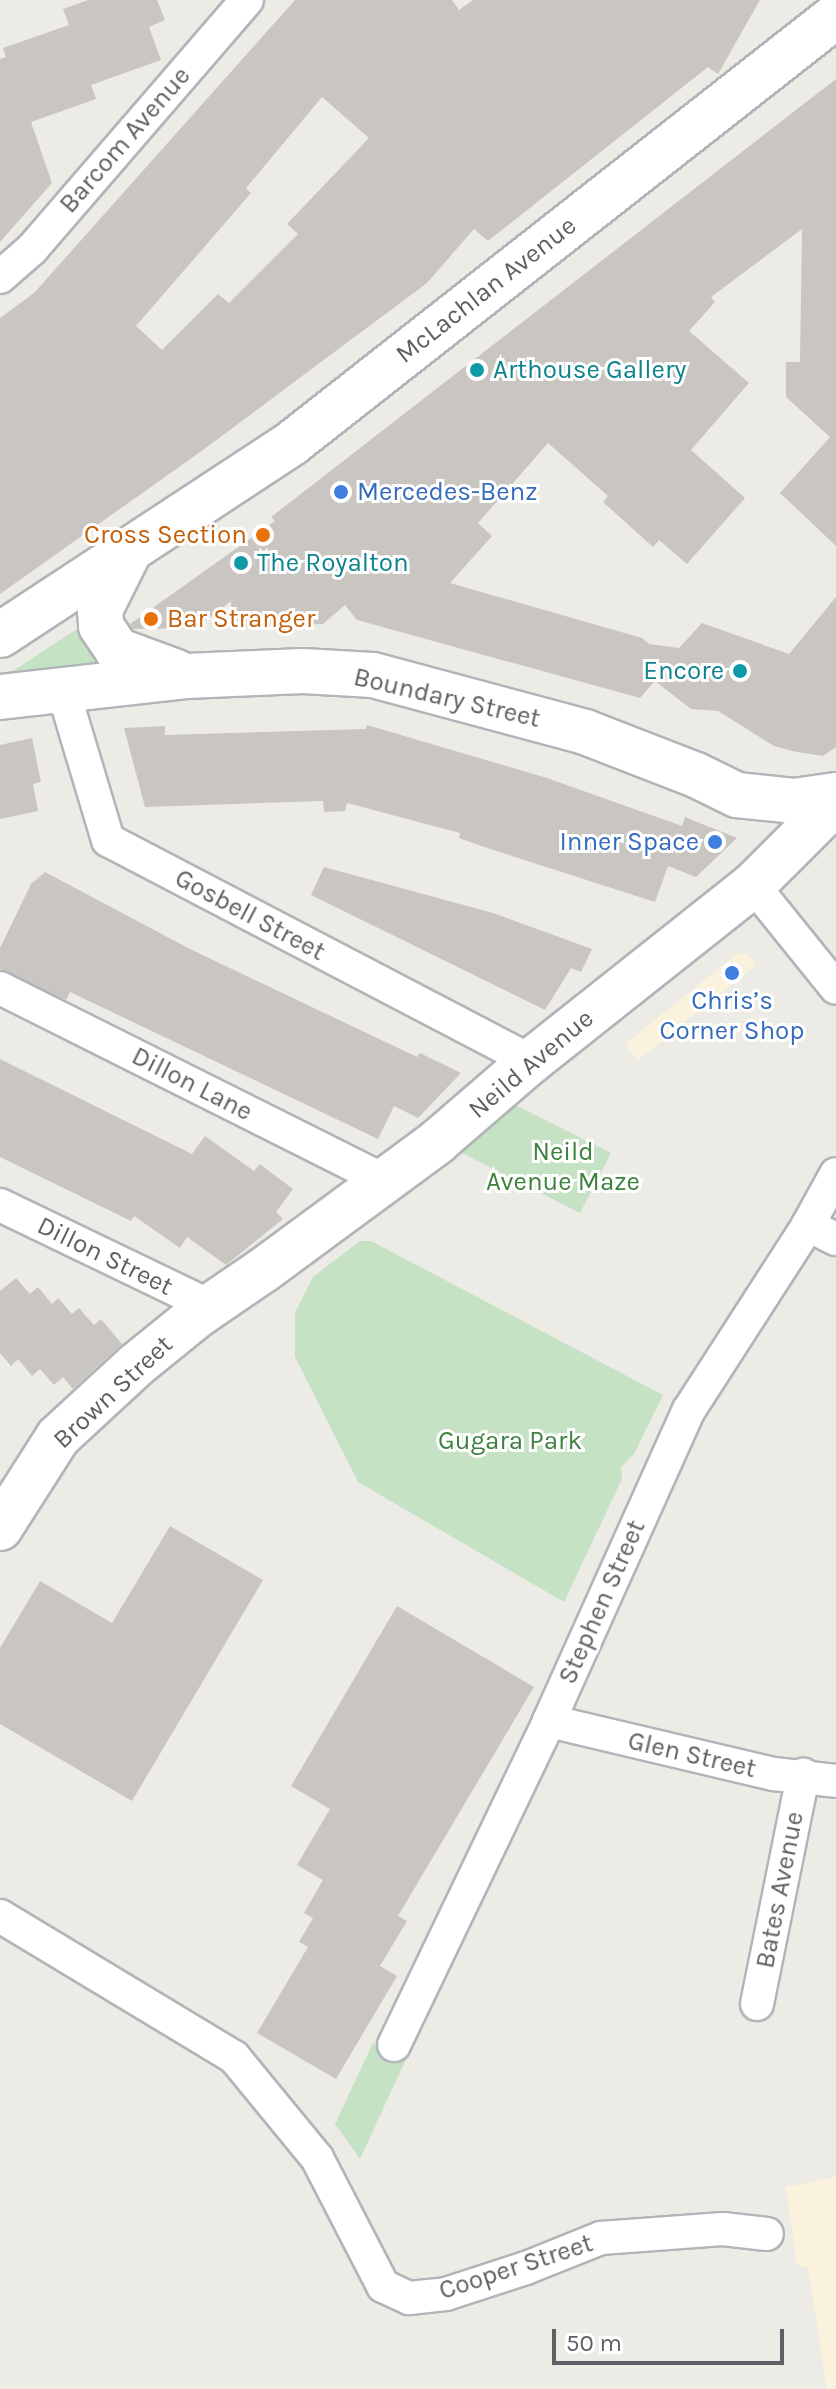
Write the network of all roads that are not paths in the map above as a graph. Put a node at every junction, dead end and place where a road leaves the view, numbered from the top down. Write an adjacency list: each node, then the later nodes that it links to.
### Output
1 (247, 0): 3 (street, Barcom Avenue)
2 (836, 16): 4 (main road, McLachlan Avenue)
3 (0, 277)
4 (129, 553): 5 (main road, McLachlan Avenue); 6 (main road, McLachlan Avenue)
5 (0, 635)
6 (186, 676): 7 (main road, Boundary Street); 9 (main road, Boundary Street)
7 (63, 690): 8 (main road, Boundary Street); 15 (street, Gosbell Street)
8 (0, 697)
9 (737, 795): 10 (main road, Boundary Street); 12 (main road)
10 (836, 795)
11 (836, 802): 12 (main road, Neild Avenue)
12 (753, 885): 14 (street); 15 (main road, Neild Avenue)
13 (0, 988): 17 (street, Dillon Lane)
14 (836, 988)
15 (531, 1061): 17 (main road, Neild Avenue)
16 (836, 1174): 19 (street, Stephen Street)
17 (384, 1180): 20 (main road, Neild Avenue)
18 (0, 1205): 20 (street, Dillon Street)
19 (822, 1232): 22 (street, Stephen Street)
20 (210, 1306): 21 (main road, Brown Street)
21 (0, 1528)
22 (549, 1721): 23 (street, Glen Street); 27 (street, Stephen Street)
23 (803, 1775): 24 (street, Glen Street); 26 (street, Bates Avenue)
24 (836, 1781)
25 (0, 1916): 28 (street, Cooper Street)
26 (757, 2004)
27 (394, 2045)
28 (767, 2234)

